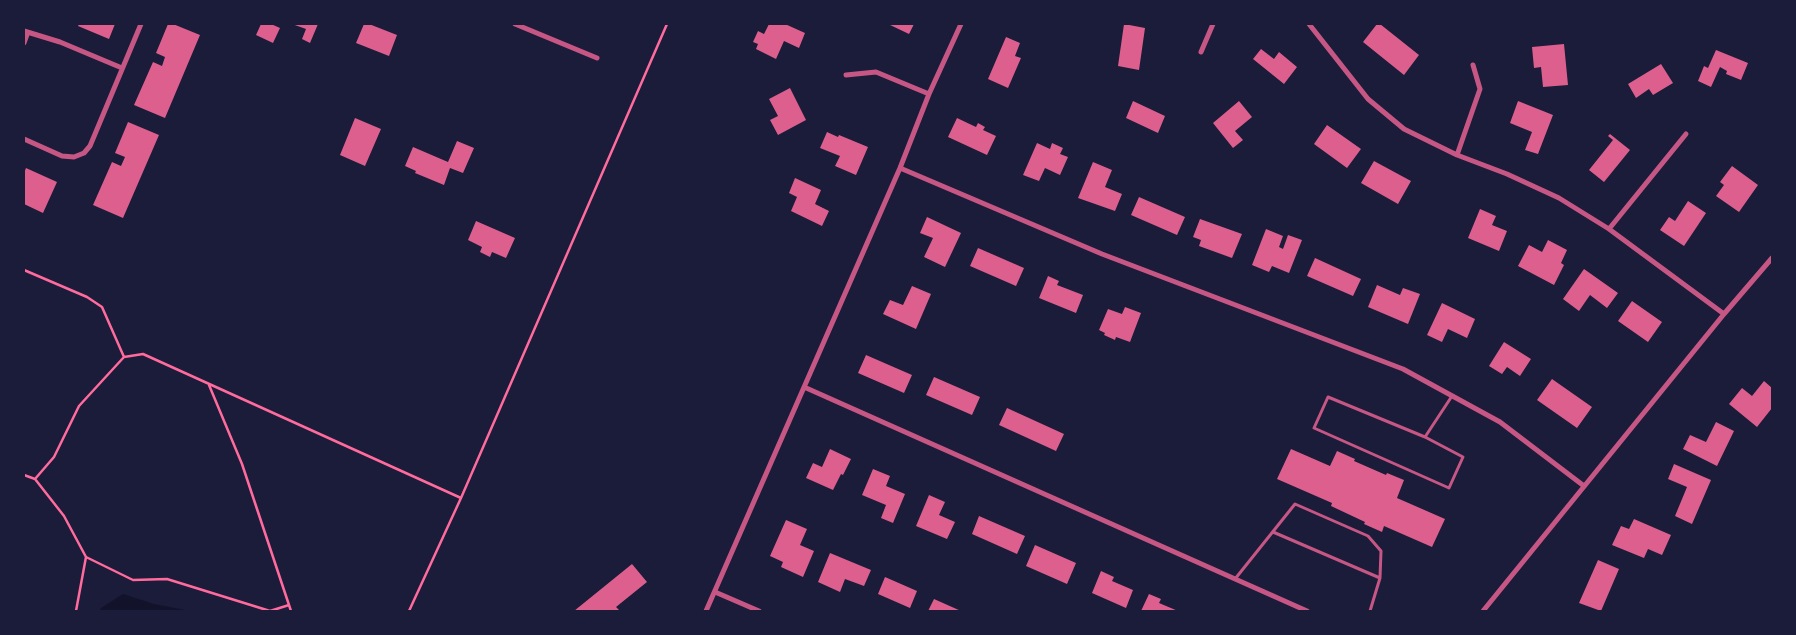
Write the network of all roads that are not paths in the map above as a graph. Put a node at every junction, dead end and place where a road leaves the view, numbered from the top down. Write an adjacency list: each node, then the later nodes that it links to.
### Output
1 (141, 24): 11 (street)
2 (515, 24): 9 (street)
3 (961, 24): 13 (street)
4 (1213, 24): 8 (street)
5 (1309, 24): 16 (street)
6 (26, 32): 7 (street); 11 (street)
7 (24, 44)
8 (1201, 52)
9 (597, 58)
10 (1473, 65): 16 (street)
11 (122, 68): 15 (street)
12 (846, 75): 13 (street)
13 (929, 94): 17 (street)
14 (1686, 134): 18 (street)
15 (24, 138)
16 (1457, 155): 18 (street)
17 (900, 168): 21 (street); 22 (street)
18 (1609, 229): 20 (street)
19 (1772, 258): 20 (street)
20 (1724, 314): 24 (street)
21 (804, 387): 27 (street); 28 (street)
22 (1452, 396): 23 (lane); 24 (street)
23 (1426, 437): 23 (lane)
24 (1584, 486): 33 (street)
25 (1272, 532): 26 (lane); 26 (lane); 27 (lane)
26 (1380, 578): 32 (lane)
27 (1235, 579): 31 (street)
28 (715, 592): 29 (street); 30 (street)
29 (706, 611)
30 (759, 611)
31 (1307, 611)
32 (1370, 611)
33 (1483, 611)

